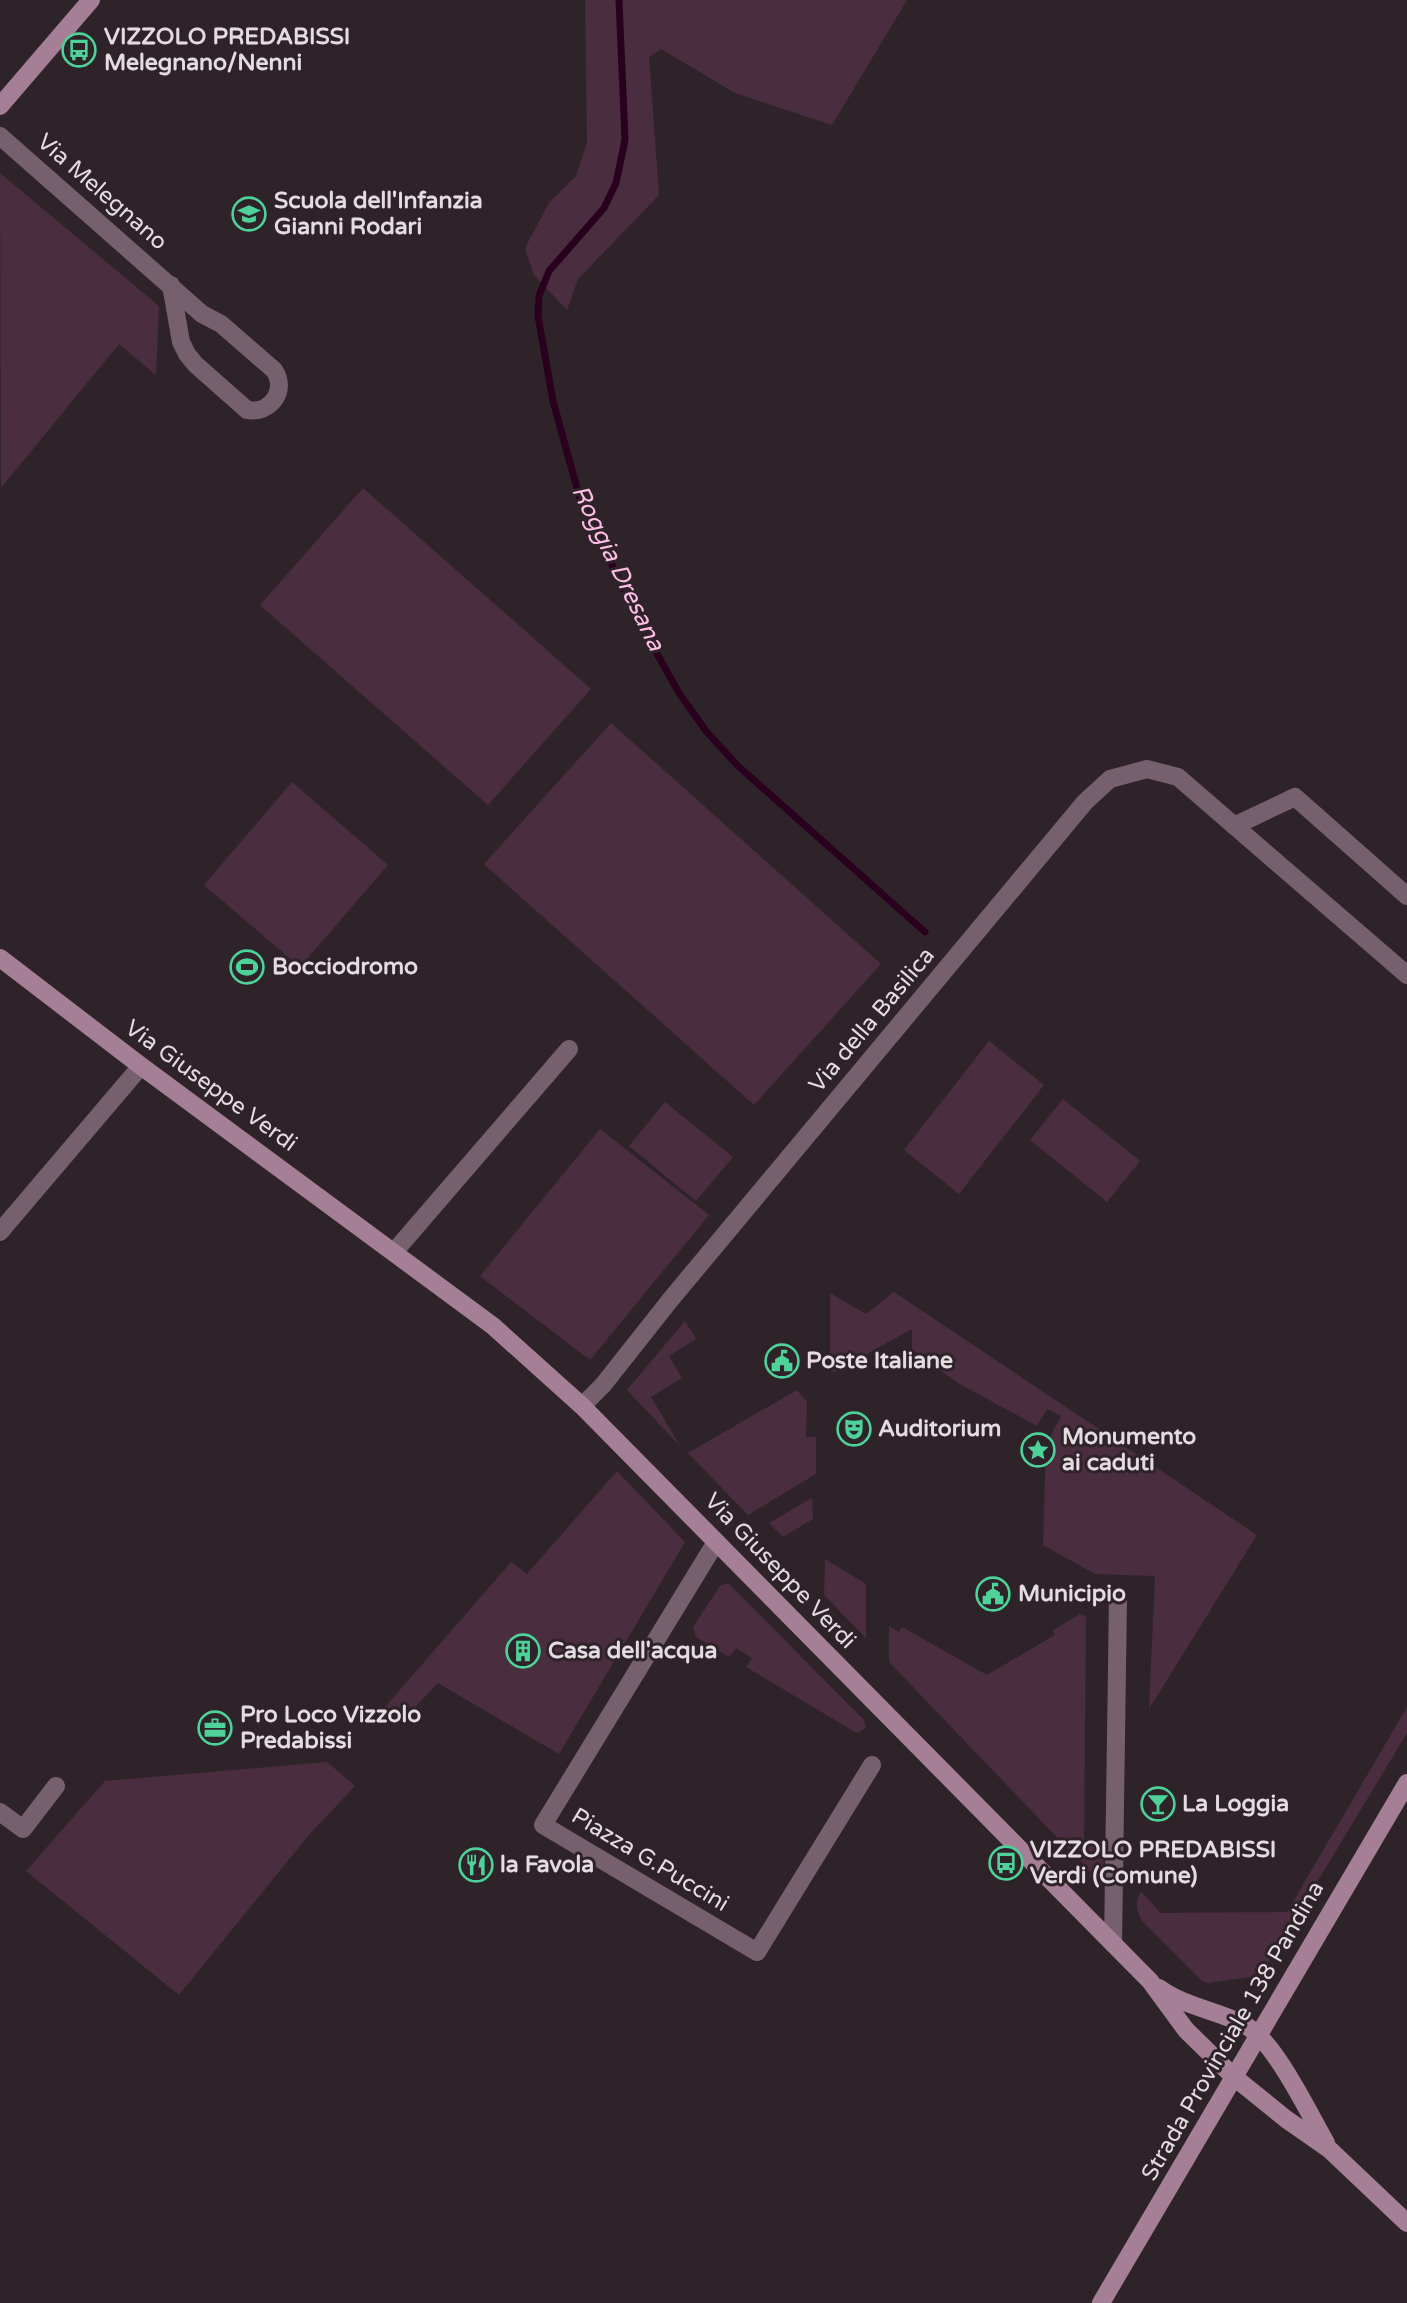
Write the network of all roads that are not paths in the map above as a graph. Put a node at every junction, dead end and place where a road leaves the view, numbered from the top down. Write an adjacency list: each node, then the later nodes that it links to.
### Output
1 (88, 1): 2 (street)
2 (0, 106)
3 (0, 136): 4 (street, Via Melegnano)
4 (171, 285): 4 (street, Via Melegnano)
5 (1234, 826): 6 (street); 8 (street, Via della Basilica); 13 (street, Via della Basilica)
6 (1407, 896)
7 (0, 958): 10 (street, Via Giuseppe Verdi)
8 (1407, 975)
9 (569, 1049): 12 (street)
10 (141, 1066): 11 (street); 12 (street, Via Giuseppe Verdi)
11 (0, 1233)
12 (394, 1252): 13 (street, Via Giuseppe Verdi)
13 (582, 1406): 14 (street, Via Giuseppe Verdi)
14 (716, 1542): 16 (street, Piazza G.Puccini); 20 (street, Via Giuseppe Verdi)
15 (1118, 1598): 20 (street)
16 (872, 1765)
17 (1407, 1783): 22 (street, Strada Provinciale 138 Pandina)
18 (56, 1786): 19 (street)
19 (0, 1812)
20 (1113, 1944): 21 (street, Via Giuseppe Verdi)
21 (1150, 1981): 22 (street); 23 (street)
22 (1259, 2035): 23 (street, Strada Provinciale 138 Pandina); 24 (street)
23 (1234, 2077): 24 (street); 26 (street, Strada Provinciale 138 Pandina)
24 (1329, 2149): 25 (street)
25 (1407, 2223)
26 (1101, 2303)

